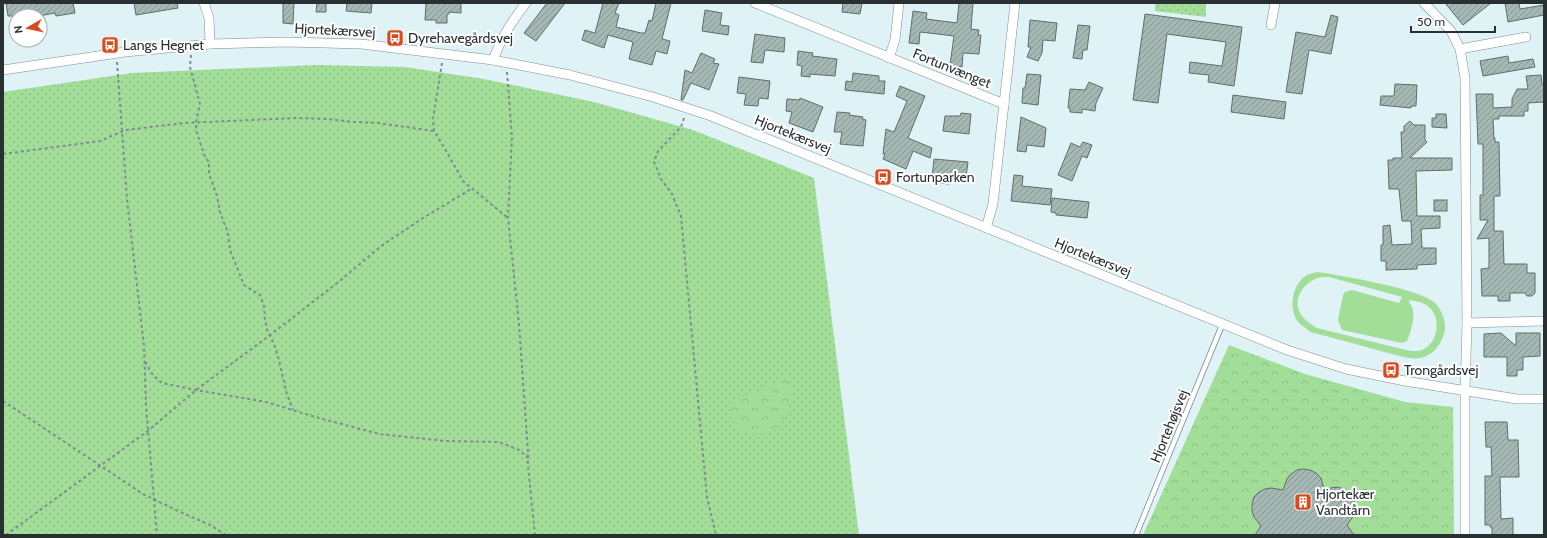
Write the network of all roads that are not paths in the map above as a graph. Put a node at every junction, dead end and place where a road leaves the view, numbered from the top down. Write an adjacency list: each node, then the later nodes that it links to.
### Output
1 (204, 3): 11 (street)
2 (526, 3): 14 (street)
3 (756, 3): 8 (street, Fortunvænget)
4 (899, 3): 13 (street, Fortunvænget)
5 (1015, 3): 16 (street)
6 (1274, 3): 9 (street)
7 (1424, 3): 12 (street)
8 (769, 6): 13 (street, Fortunvænget)
9 (1271, 26)
10 (1526, 37): 12 (street)
11 (210, 44): 14 (street, Hjortekærsvej); 15 (street, Hjortekærsvej)
12 (1460, 49): 19 (street)
13 (889, 58): 16 (street, Fortunvænget)
14 (493, 60): 17 (street, Hjortekærsvej)
15 (3, 70)
16 (1004, 104): 17 (street)
17 (986, 228): 20 (street, Hjortekærsvej)
18 (1544, 321): 19 (street)
19 (1467, 323): 21 (street)
20 (1222, 325): 21 (street, Hjortekærsvej); 23 (lane, Hjortehøjsvej)
21 (1465, 391): 22 (street, Hjortekærsvej); 24 (street)
22 (1544, 399)
23 (1136, 535)
24 (1465, 535)

